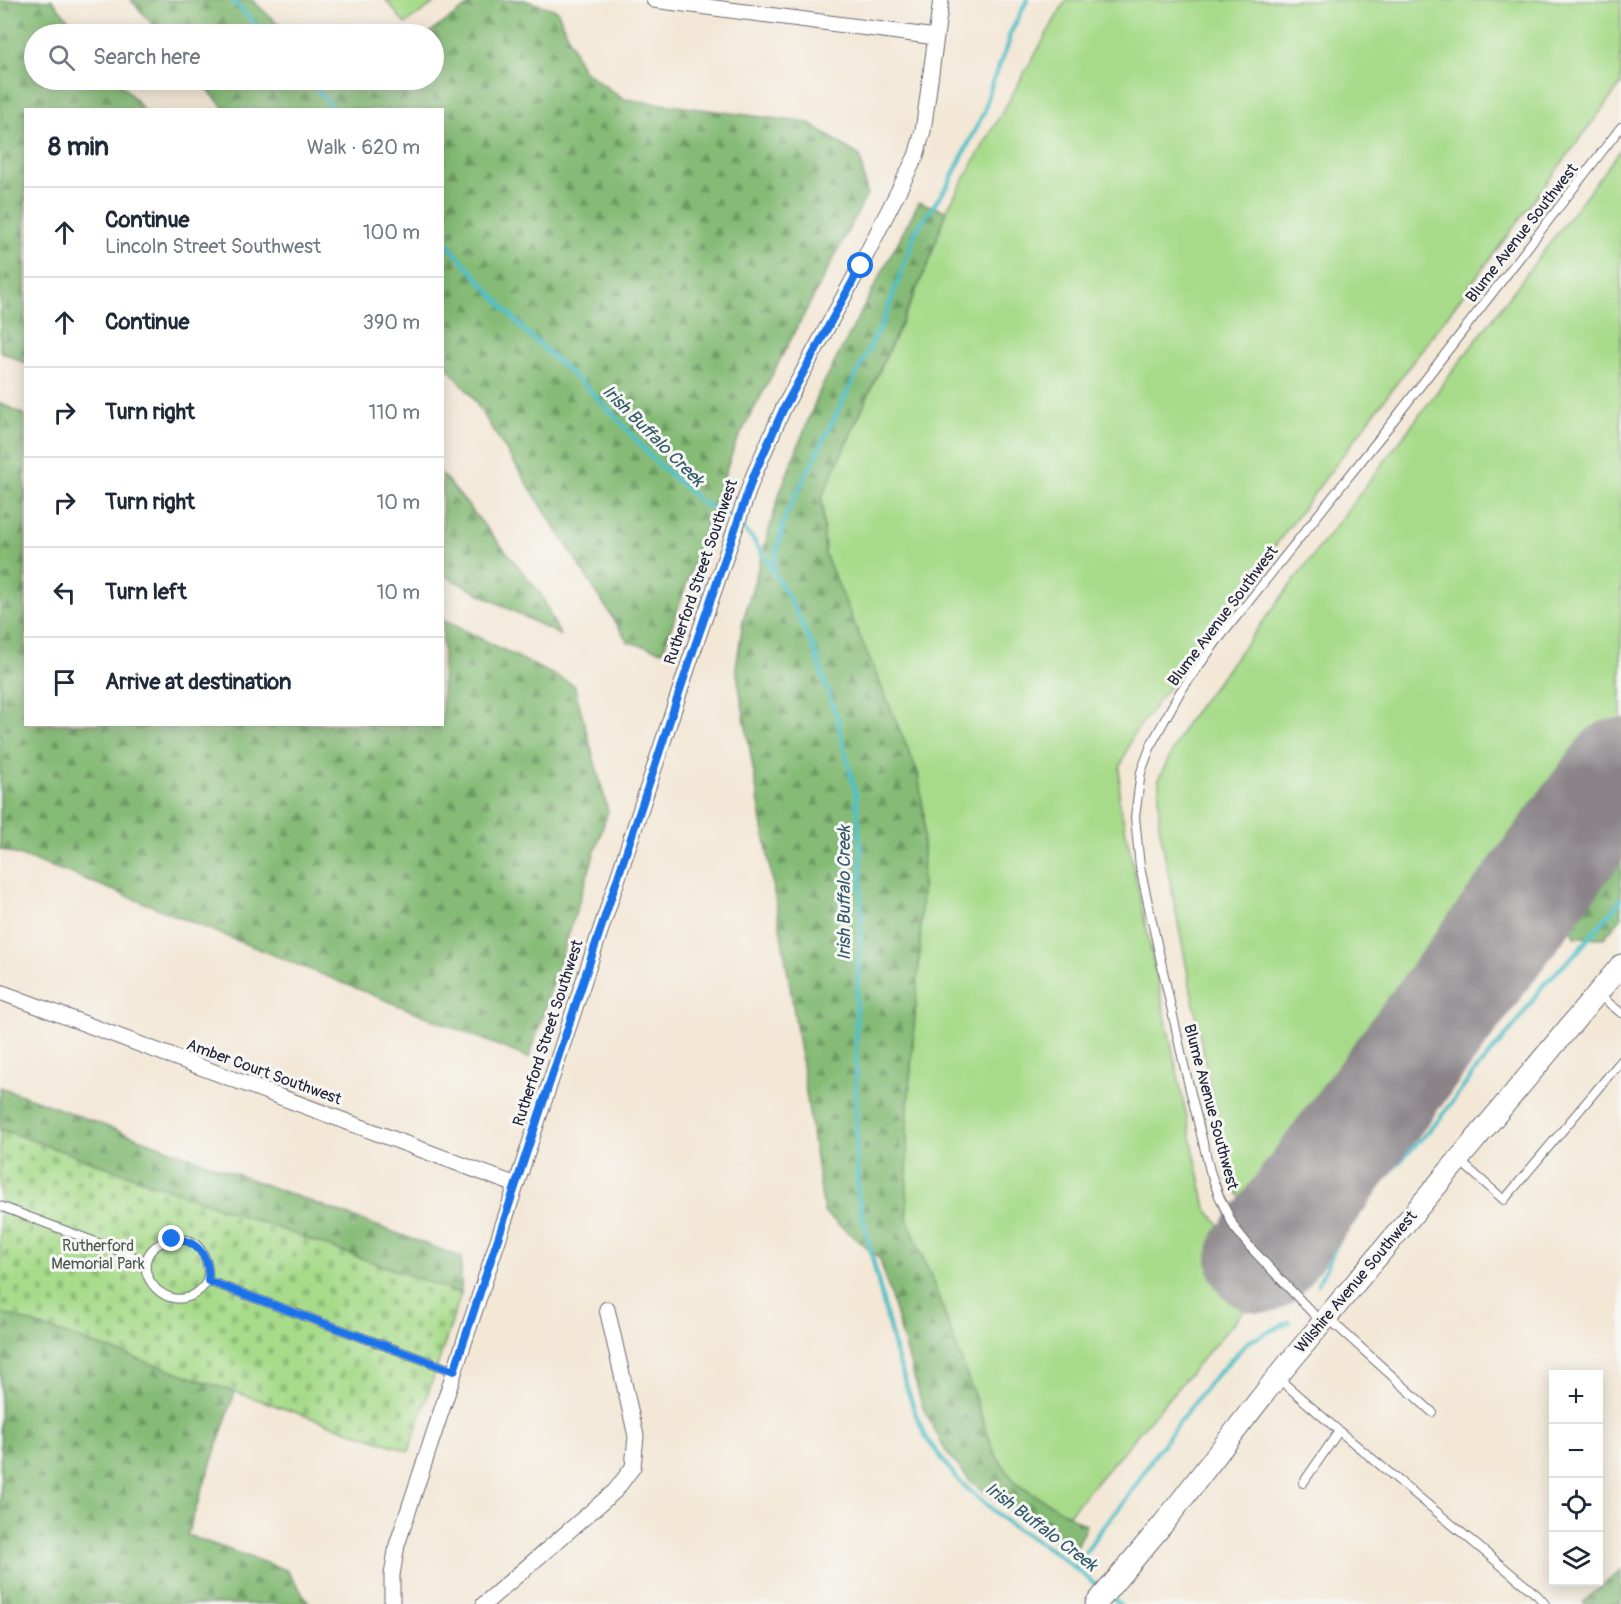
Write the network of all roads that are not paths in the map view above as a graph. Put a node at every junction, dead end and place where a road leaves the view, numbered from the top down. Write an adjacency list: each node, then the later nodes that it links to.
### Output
1 (654, 0): 3 (street)
2 (941, 0): 3 (street, Rutherford Street Southwest)
3 (936, 37): 11 (street, Rutherford Street Southwest)
4 (1621, 127): 16 (lane, Blume Avenue Southwest)
5 (1621, 965): 7 (street, Wilshire Avenue Southwest)
6 (0, 992): 11 (street, Amber Court Southwest)
7 (1597, 993): 8 (lane); 10 (street, Wilshire Avenue Southwest)
8 (1621, 1013)
9 (1621, 1061): 10 (lane)
10 (1458, 1160): 16 (street, Wilshire Avenue Southwest)
11 (516, 1185): 17 (street, Rutherford Street Southwest)
12 (0, 1206): 13 (lane)
13 (146, 1261): 14 (lane); 14 (lane)
14 (208, 1281): 17 (lane)
15 (607, 1309): 23 (street)
16 (1325, 1320): 18 (street, Wilshire Avenue Southwest); 19 (lane, Blume Avenue Southwest)
17 (454, 1371): 22 (street, Rutherford Street Southwest)
18 (1276, 1377): 20 (lane); 24 (street, Wilshire Avenue Southwest)
19 (1432, 1412)
20 (1339, 1431): 21 (lane); 25 (lane)
21 (1303, 1483)
22 (392, 1604)
23 (484, 1604)
24 (1096, 1604)
25 (1545, 1604)

